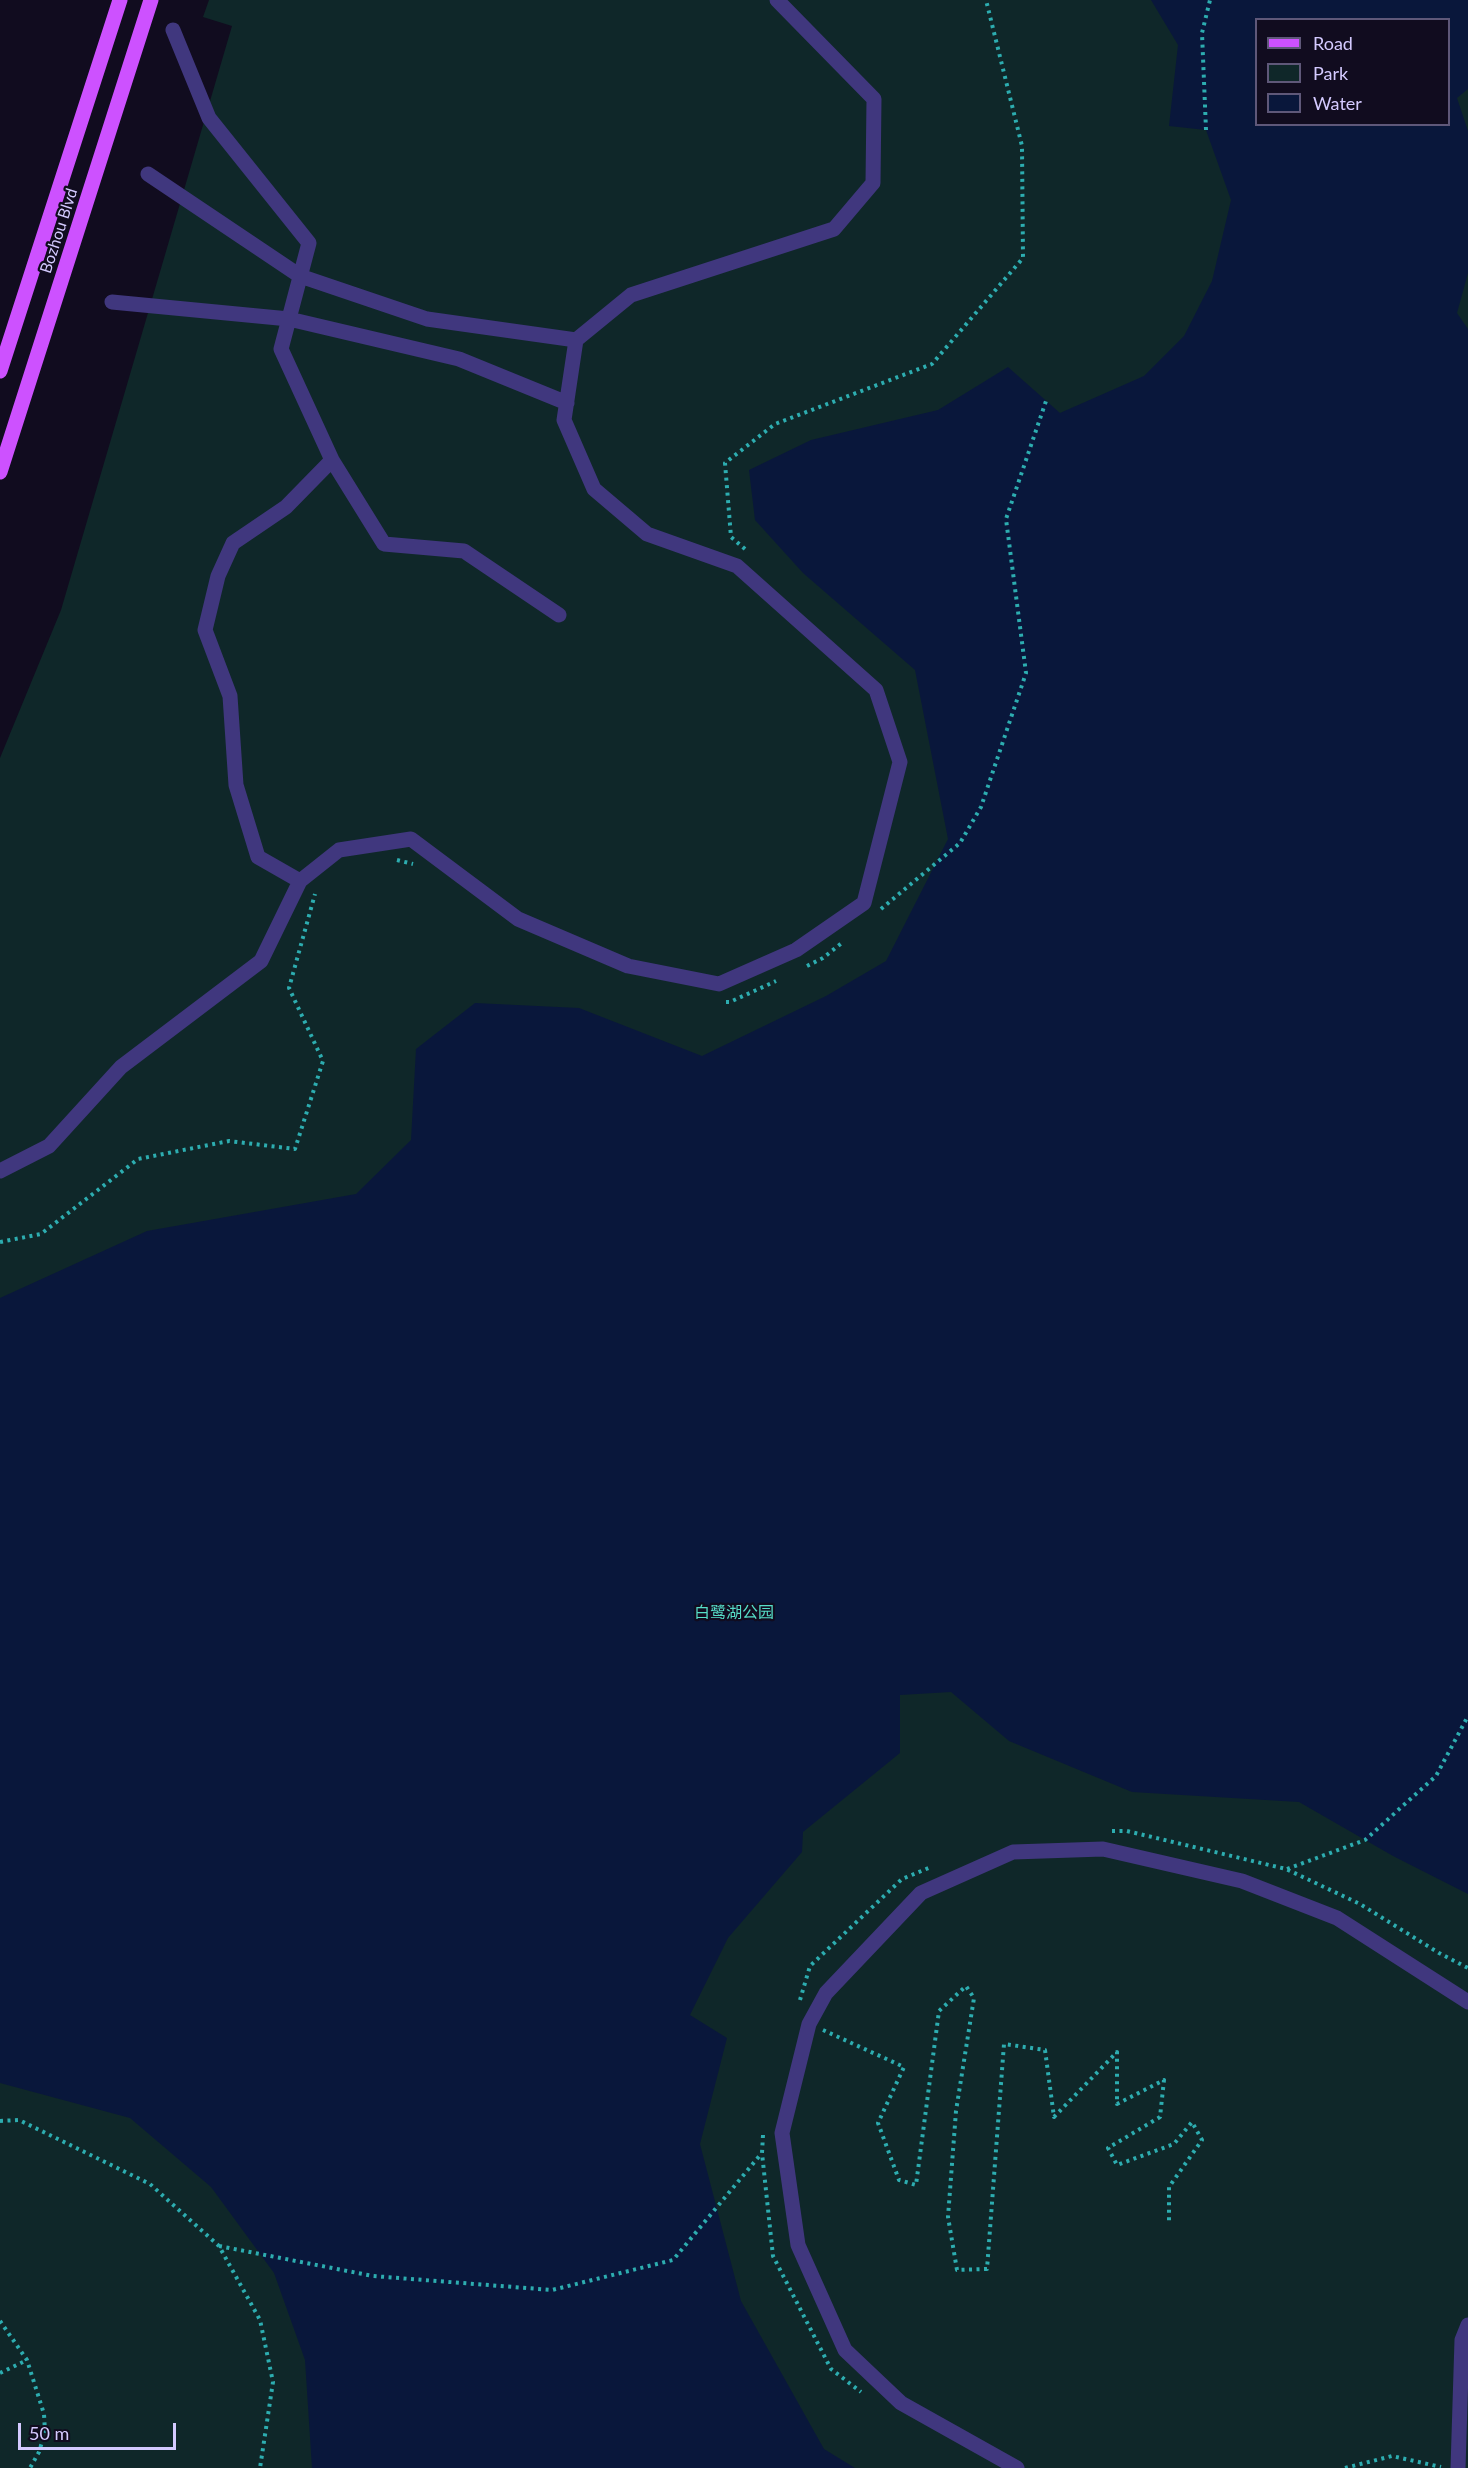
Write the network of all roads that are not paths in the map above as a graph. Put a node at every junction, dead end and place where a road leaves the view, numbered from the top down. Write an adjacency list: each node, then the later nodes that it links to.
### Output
1 (120, 0): 10 (main road, Bozhou Blvd)
2 (151, 0): 13 (main road, Bozhou Blvd)
3 (777, 0): 9 (lane)
4 (173, 30): 6 (lane)
5 (148, 174): 6 (lane)
6 (300, 276): 8 (lane); 9 (lane)
7 (112, 302): 8 (lane)
8 (289, 319): 11 (lane); 12 (lane)
9 (576, 340): 11 (lane)
10 (0, 371)
11 (567, 403): 15 (lane)
12 (332, 460): 14 (lane); 15 (lane)
13 (0, 472)
14 (559, 615)
15 (300, 881): 16 (lane)
16 (0, 1171)
17 (1468, 2002): 19 (lane)
18 (1468, 2325): 20 (lane)
19 (1017, 2468)
20 (1458, 2468)

